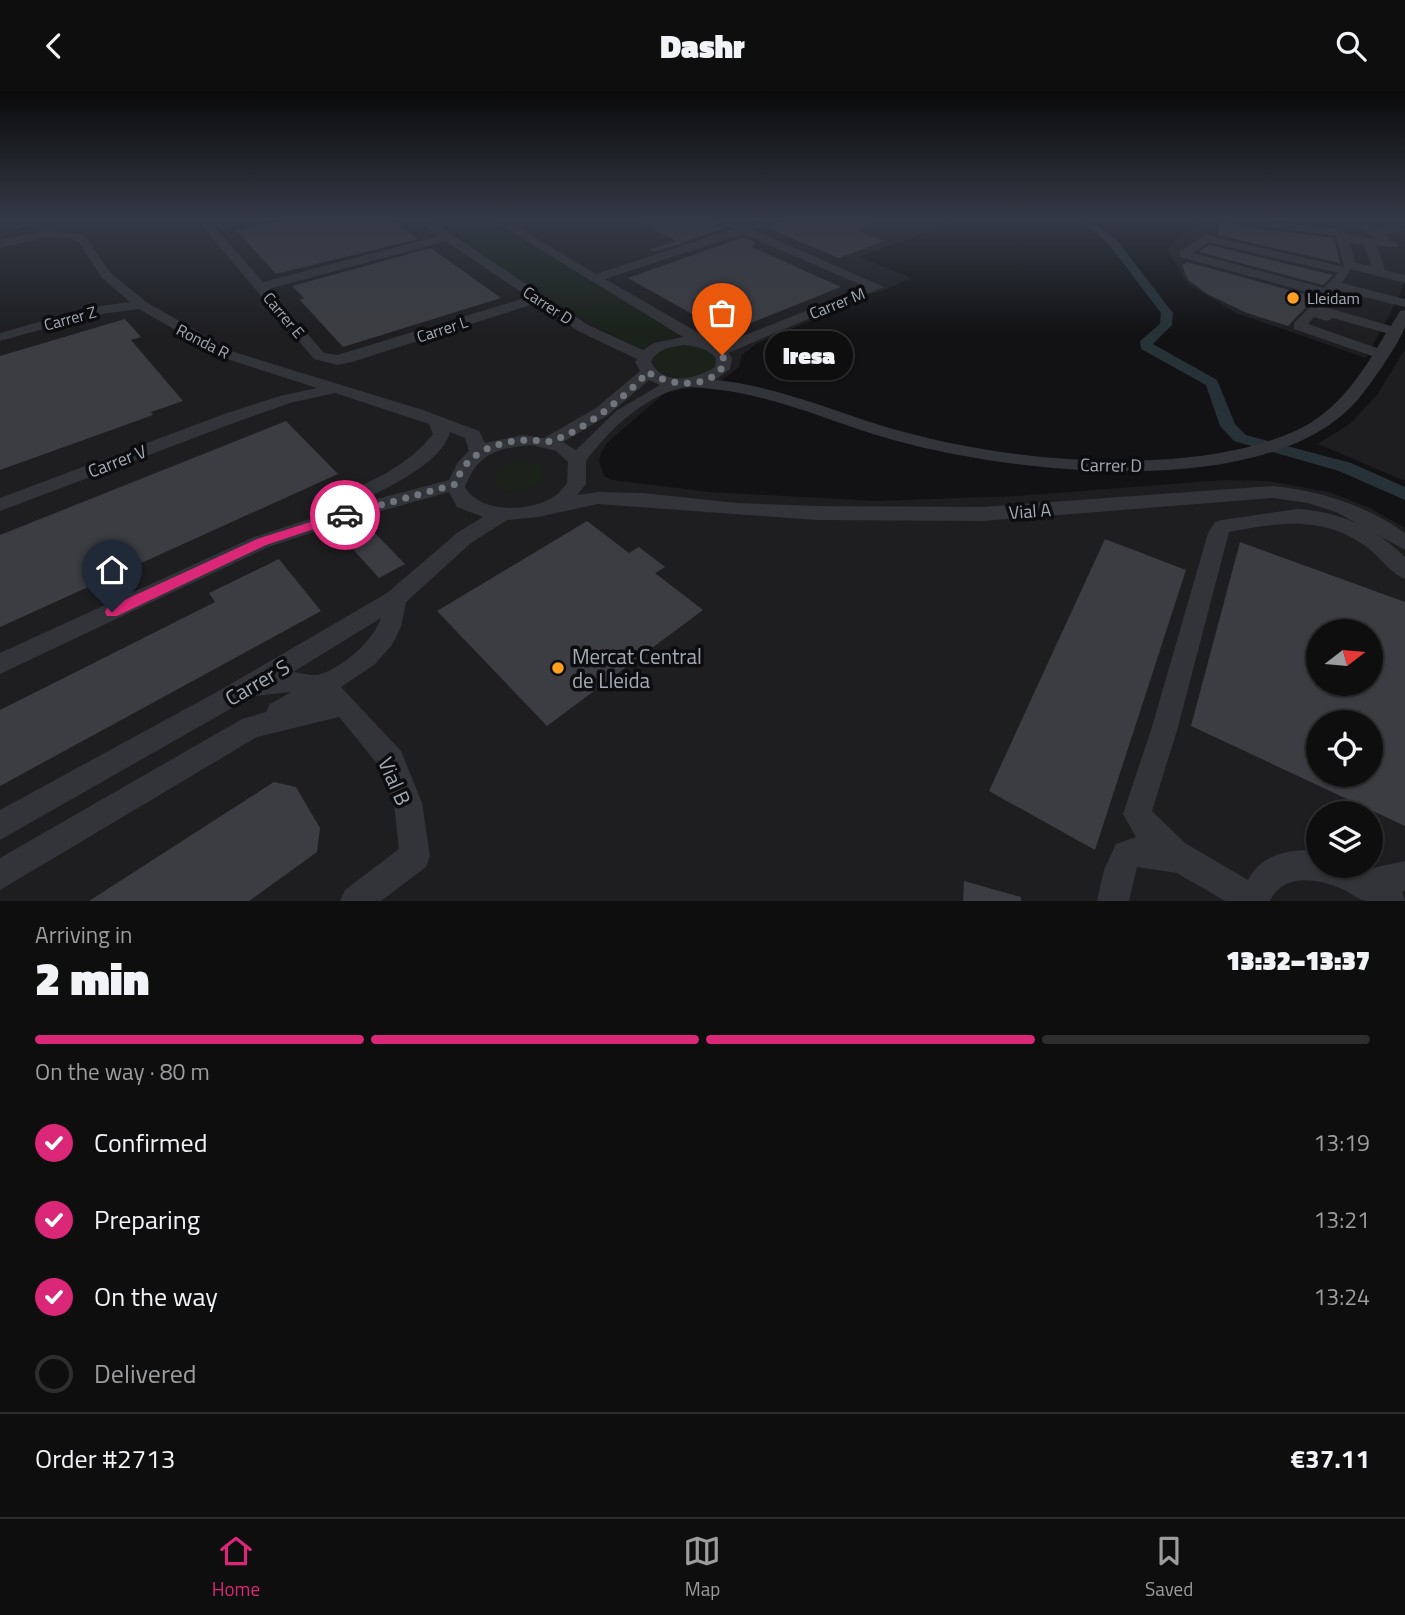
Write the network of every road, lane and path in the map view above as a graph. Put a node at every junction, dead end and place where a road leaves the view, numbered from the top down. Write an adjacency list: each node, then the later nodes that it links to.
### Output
1 (94, 258): 22 (street, Ronda R)
2 (235, 258): 19 (street, Carrer E)
3 (370, 258): 19 (street)
4 (478, 258): 20 (street, Carrer D)
5 (563, 258): 16 (street, Carrer D)
6 (657, 258): 16 (street)
7 (808, 258): 26 (street, Carrer M)
8 (1182, 258): 24 (street)
9 (1198, 258): 18 (street)
10 (1290, 258): 18 (street)
11 (1317, 258): 14 (street)
12 (1347, 258): 14 (street)
13 (1376, 258): 15 (street)
14 (1349, 265): 15 (street)
15 (1380, 272): 17 (street)
16 (595, 278): 26 (street, Carrer D)
17 (1405, 279)
18 (1334, 285): 21 (street)
19 (261, 287): 28 (street, Carrer E)
20 (536, 299): 28 (street, Carrer L); 29 (street, Carrer D)
21 (1405, 303)
22 (141, 305): 25 (street, Carrer Z); 30 (street, Ronda R)
23 (1405, 314): 24 (street, Carrer D)
24 (1393, 333): 27 (street, Carrer D); 27 (street)
25 (0, 337)
26 (717, 353): 29 (street); 31 (street); 33 (street, Carrer D)
27 (1380, 354): 33 (street, Carrer D)
28 (347, 359)
29 (646, 364): 31 (street, Carrer D); 36 (street)
30 (270, 369): 32 (street, Ronda R); 34 (street, Carrer V)
31 (685, 383): 33 (street, Carrer D); 38 (street)
32 (343, 391): 34 (street, Carrer V); 35 (street, Ronda R)
33 (765, 393)
34 (233, 417): 41 (street, Carrer V)
35 (435, 421): 37 (street); 44 (street)
36 (549, 442): 37 (street); 38 (street)
37 (479, 453): 39 (street)
38 (578, 468): 40 (street, Vial A); 42 (street)
39 (456, 484): 43 (street); 44 (street)
40 (642, 499): 42 (street, Vial A); 45 (street, Vial A)
41 (0, 505)
42 (547, 507): 43 (street)
43 (500, 516): 47 (street, Carrer S)
44 (261, 542): 48 (street)
45 (1405, 543)
46 (1405, 571): 55 (street)
47 (395, 599): 49 (street); 50 (street, Carrer S)
48 (0, 664)
49 (322, 686): 50 (street); 51 (street, Vial B); 52 (street)
50 (246, 688): 53 (street, Carrer S)
51 (344, 705): 52 (street); 54 (street, Vial B)
52 (251, 727): 56 (street)
53 (0, 827)
54 (415, 856): 60 (street)
55 (1180, 858): 59 (street); 61 (street)
56 (0, 875)
57 (1405, 876): 58 (street)
58 (1378, 893): 59 (street)
59 (1254, 900)
60 (356, 901)
61 (1113, 901)

